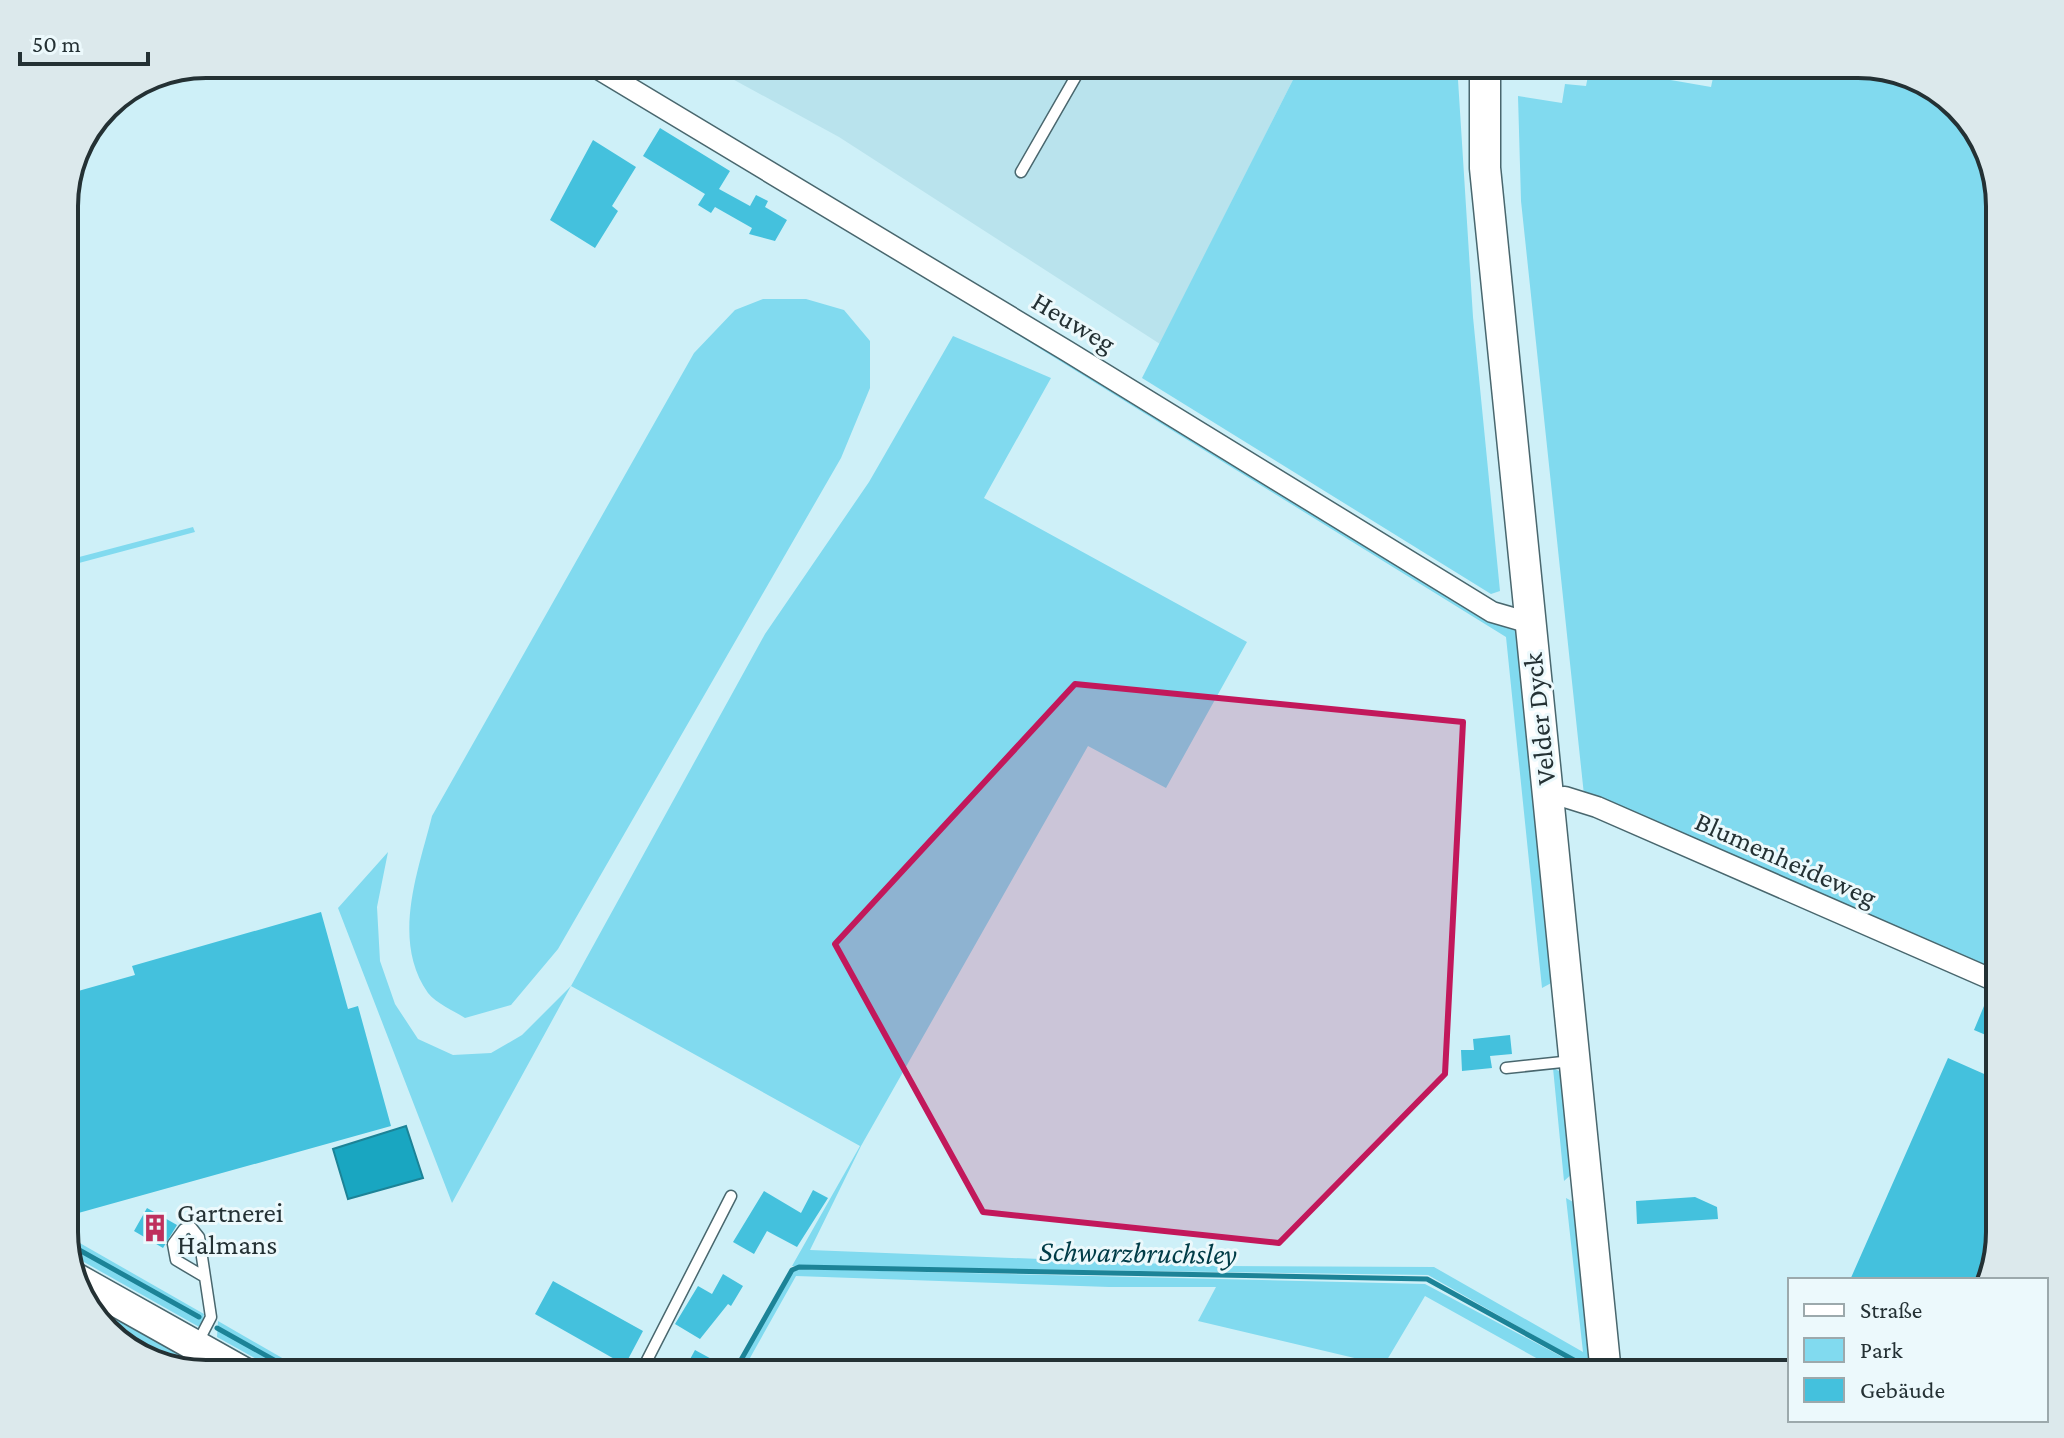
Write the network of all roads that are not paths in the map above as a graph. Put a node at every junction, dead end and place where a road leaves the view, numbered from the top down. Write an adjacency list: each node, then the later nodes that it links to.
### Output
1 (613, 78): 5 (street, Heuweg)
2 (1075, 78): 4 (lane)
3 (1485, 78): 5 (main road, Velder Dyck)
4 (1021, 172)
5 (1530, 623): 6 (main road, Velder Dyck)
6 (1547, 798): 7 (street, Blumenheideweg); 8 (main road, Velder Dyck)
7 (1986, 977)
8 (1574, 1061): 9 (lane); 16 (main road, Velder Dyck)
9 (1506, 1068)
10 (731, 1196): 15 (lane)
11 (203, 1276): 11 (lane); 13 (lane)
12 (91, 1287): 13 (main road)
13 (196, 1345): 14 (main road)
14 (222, 1360)
15 (647, 1360)
16 (1605, 1360)

